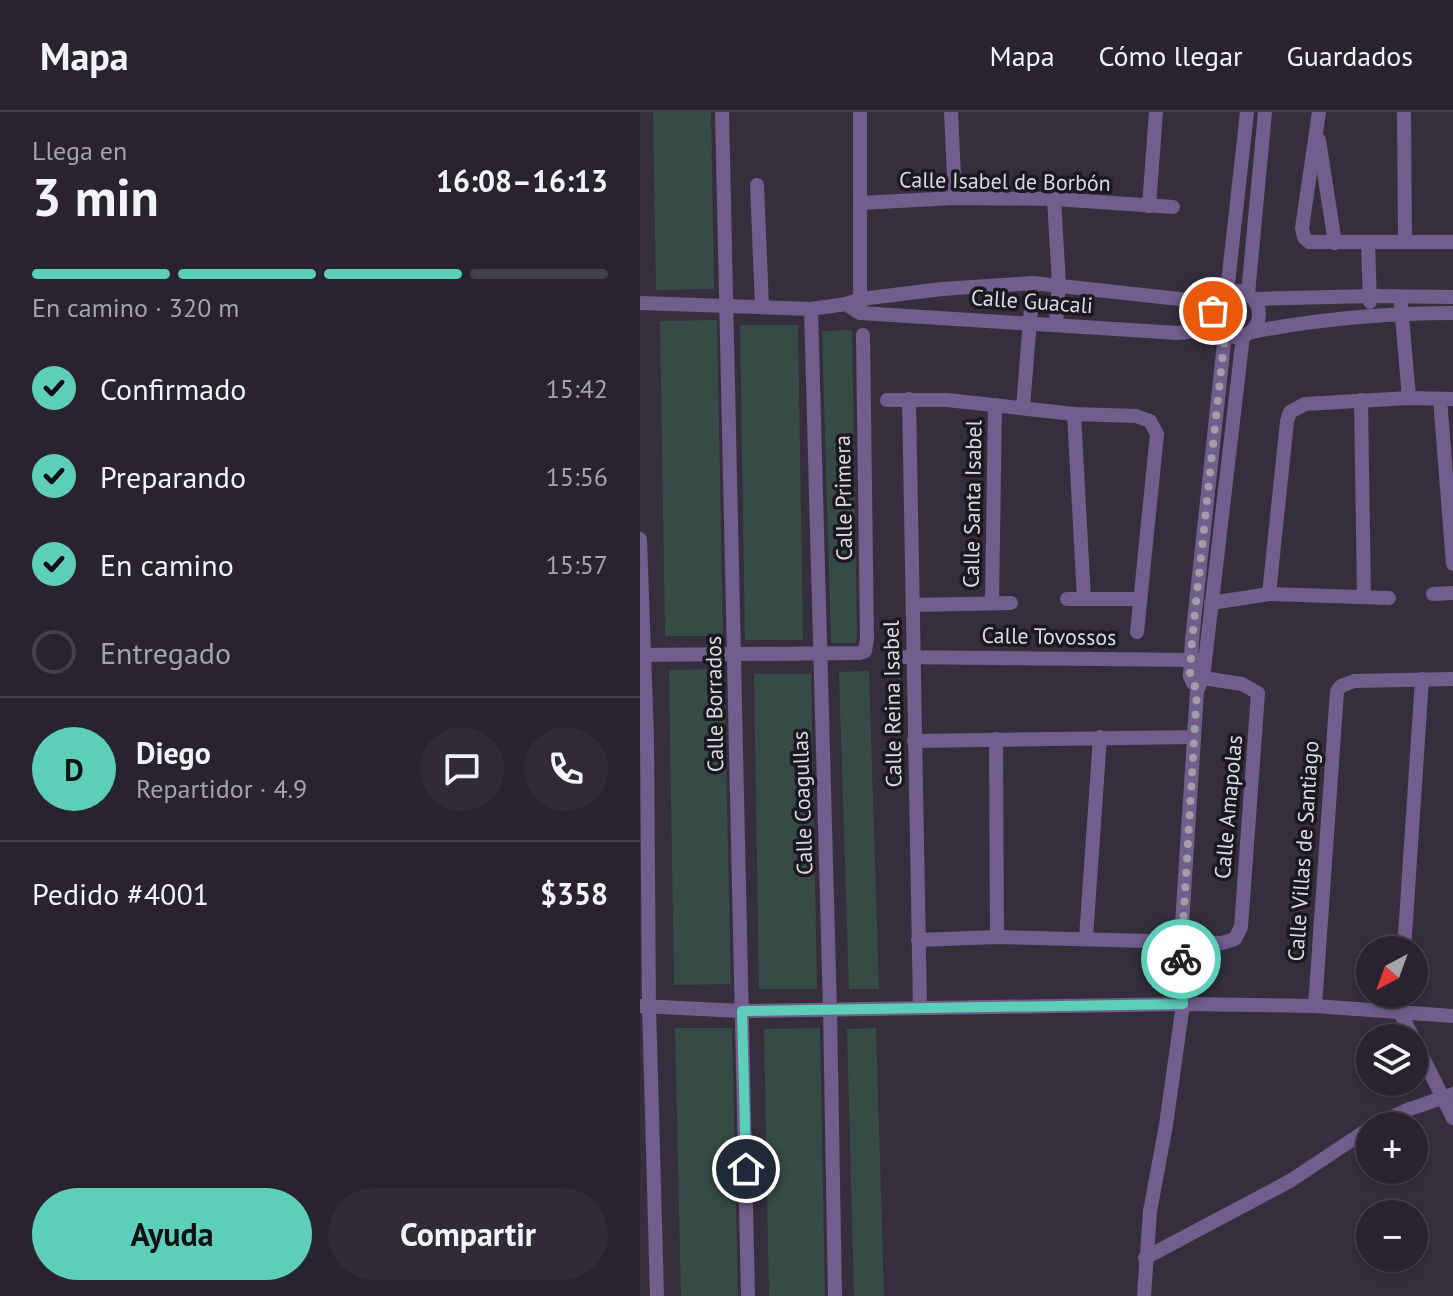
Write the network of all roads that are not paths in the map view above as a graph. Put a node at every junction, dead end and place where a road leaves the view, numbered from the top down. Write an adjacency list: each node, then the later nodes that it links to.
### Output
1 (722, 112): 29 (street, Calle Borrados)
2 (860, 112): 12 (street)
3 (951, 112): 10 (street)
4 (1156, 112): 13 (street)
5 (1247, 112): 26 (street)
6 (1265, 112): 22 (street)
7 (1404, 112): 15 (street)
8 (1318, 120): 18 (street); 18 (street)
9 (757, 185): 30 (street)
10 (955, 198): 11 (street, Calle Isabel de Borbón); 12 (street, Calle Isabel de Borbón)
11 (1054, 199): 13 (street, Calle Isabel de Borbón); 20 (street)
12 (860, 203): 28 (street)
13 (1149, 206): 14 (street, Calle Isabel de Borbón)
14 (1173, 207)
15 (1405, 240): 16 (street); 17 (street)
16 (1368, 242): 18 (street); 23 (street)
17 (1453, 242)
18 (1335, 243)
19 (1033, 283): 20 (street, Calle Guacali); 21 (street, Calle Guacali); 36 (street)
20 (1059, 284): 26 (street, Calle Guacali); 37 (street)
21 (903, 295): 28 (street, Calle Guacali); 34 (street)
22 (1251, 296): 23 (street); 26 (street); 39 (street)
23 (1371, 296): 24 (street); 35 (street)
24 (1400, 296): 25 (street); 32 (street)
25 (1453, 297)
26 (1222, 298): 38 (street)
27 (640, 303): 29 (street, Calle Guacali)
28 (856, 305): 31 (street, Calle Guacali); 34 (street, Calle Guacali)
29 (727, 306): 30 (street, Calle Guacali); 67 (street, Calle Borrados)
30 (762, 306): 31 (street, Calle Guacali)
31 (811, 309): 66 (street, Calle Coagullas)
32 (1402, 313): 33 (street); 35 (street); 41 (street)
33 (1453, 313)
34 (903, 314): 36 (street, Calle Guacali)
35 (1370, 314): 39 (street)
36 (1029, 323): 37 (street, Calle Guacali); 47 (street)
37 (1056, 324): 38 (street, Calle Guacali)
38 (1221, 332): 39 (street); 70 (street)
39 (1247, 334): 62 (street)
40 (863, 335): 66 (street, Calle Primera)
41 (1409, 398): 43 (street); 45 (street)
42 (909, 399): 44 (street); 46 (street); 63 (street, Calle Reina Isabel)
43 (1446, 399): 50 (street)
44 (887, 400)
45 (1361, 400): 53 (street); 55 (street)
46 (995, 405): 47 (street); 60 (street, Calle Santa Isabel)
47 (1023, 407): 48 (street)
48 (1074, 414): 58 (street); 59 (street)
49 (640, 539): 51 (street)
50 (1453, 564)
51 (640, 571): 65 (street)
52 (1453, 593): 54 (street)
53 (1269, 594): 55 (street); 62 (street)
54 (1433, 594)
55 (1364, 597): 56 (street)
56 (1389, 598)
57 (1067, 599): 58 (street)
58 (1084, 599): 59 (street)
59 (1139, 599): 64 (street)
60 (992, 603): 61 (street, Calle Santa Isabel); 63 (street, Calle Santa Isabel)
61 (1011, 603)
62 (1211, 603): 70 (street)
63 (913, 605): 69 (street, Calle Reina Isabel)
64 (1137, 632)
65 (642, 655): 67 (street); 76 (street)
66 (819, 655): 67 (street); 91 (street, Calle Coagullas)
67 (735, 656): 92 (street, Calle Borrados)
68 (894, 657): 69 (street, Calle Tovossos)
69 (912, 657): 70 (street, Calle Tovossos); 78 (street, Calle Reina Isabel)
70 (1198, 660): 73 (street)
71 (1422, 679): 72 (street); 81 (street); 88 (street, Calle Villas de Santiago)
72 (1453, 679)
73 (1197, 682): 75 (street); 85 (street, Calle Amapolas)
74 (1100, 737): 75 (street); 77 (street); 83 (street)
75 (1194, 737): 85 (street)
76 (643, 738): 79 (street)
77 (996, 739): 78 (street); 82 (street)
78 (914, 741): 84 (street, Calle Reina Isabel)
79 (644, 823): 80 (street)
80 (645, 913): 87 (street)
81 (1405, 936)
82 (997, 937): 83 (street); 84 (street)
83 (1086, 938): 85 (street)
84 (918, 940): 89 (street, Calle Reina Isabel)
85 (1181, 940): 86 (street)
86 (1183, 1004): 88 (street); 89 (street); 101 (street)
87 (644, 1006): 92 (street); 102 (street)
88 (1315, 1006): 93 (street)
89 (920, 1008): 91 (street)
90 (1400, 1008): 93 (street)
91 (830, 1010): 92 (street); 104 (street, Calle Coagullas)
92 (742, 1011): 103 (street, Calle Borrados)
93 (1400, 1012): 94 (street); 95 (street)
94 (1453, 1016)
95 (1406, 1024)
96 (1428, 1062): 97 (street)
97 (1448, 1096): 98 (street); 99 (street)
98 (1402, 1112)
99 (1453, 1118)
100 (1356, 1138): 101 (street)
101 (1145, 1258): 105 (street)
102 (657, 1296)
103 (748, 1296)
104 (835, 1296)
105 (1144, 1296)

